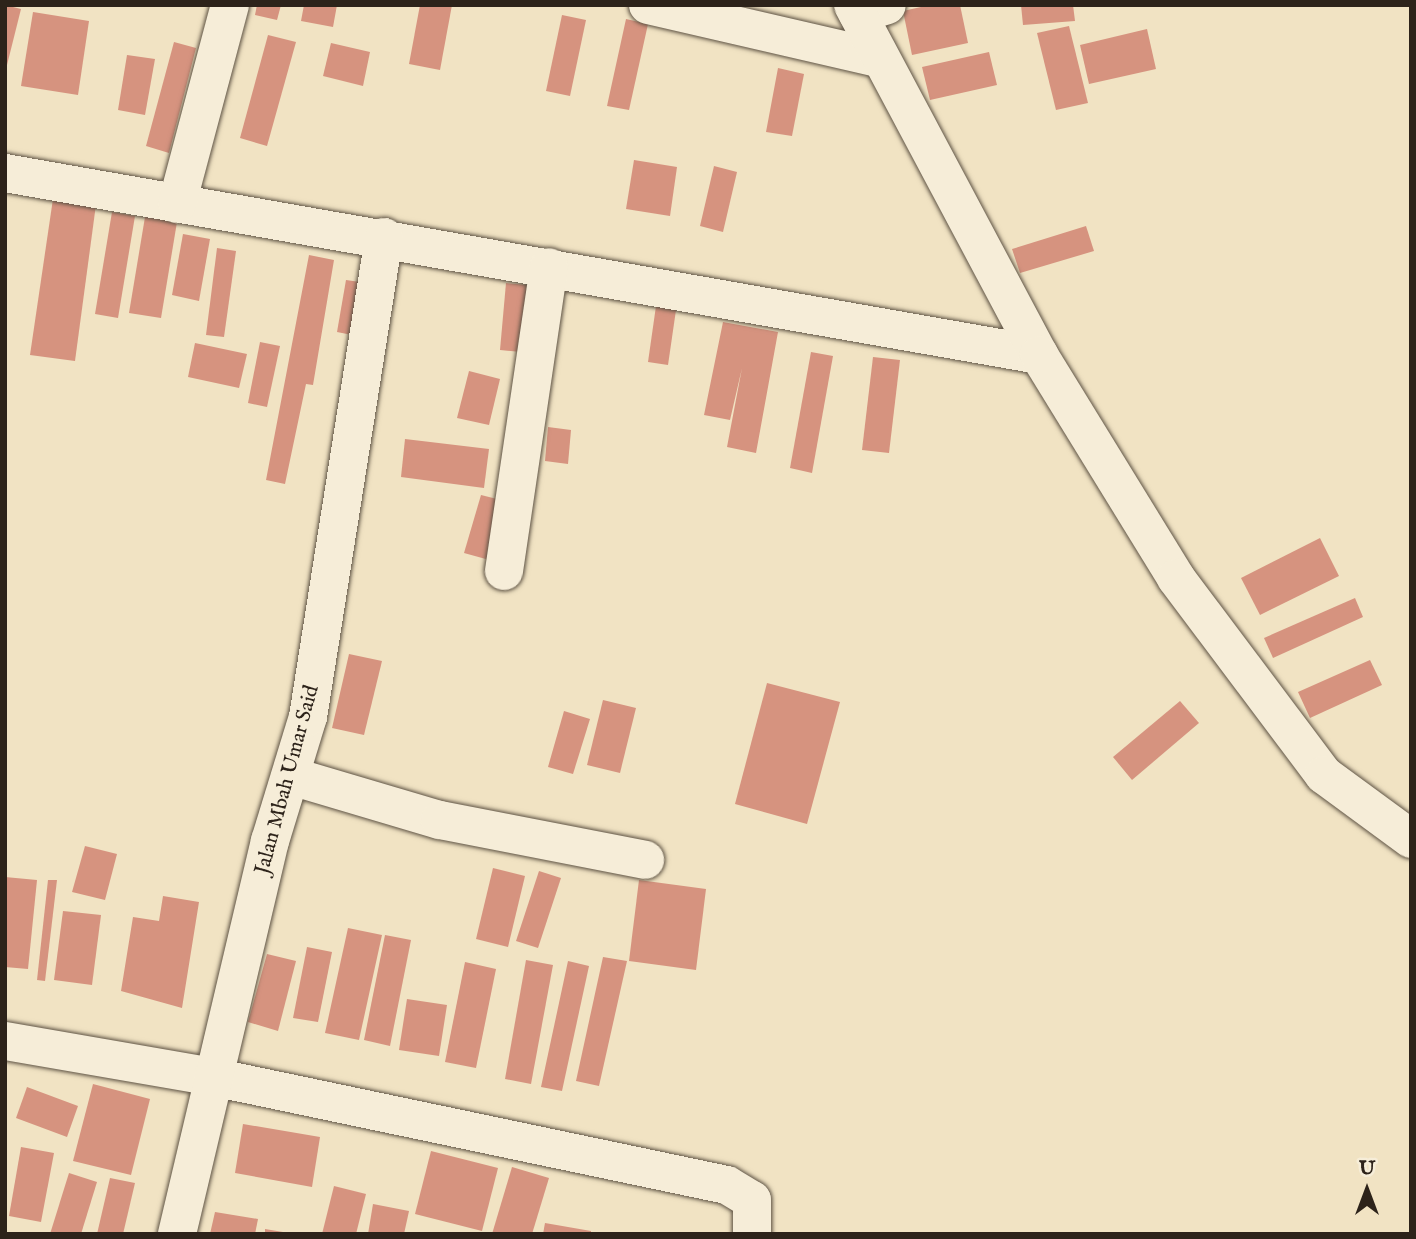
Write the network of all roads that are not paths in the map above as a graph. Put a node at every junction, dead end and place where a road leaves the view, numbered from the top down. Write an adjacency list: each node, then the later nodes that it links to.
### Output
1 (230, 5): 6 (street)
2 (648, 5): 4 (street)
3 (866, 8): 4 (street)
4 (881, 59): 9 (street)
5 (5, 173): 6 (street)
6 (177, 204): 7 (street)
7 (384, 237): 8 (street); 11 (street, Jalan Mbah Umar Said)
8 (549, 267): 9 (street); 10 (street)
9 (1039, 355): 12 (street)
10 (504, 571)
11 (291, 776): 13 (street); 15 (street, Jalan Mbah Umar Said)
12 (1411, 839)
13 (645, 860)
14 (5, 1041): 15 (street)
15 (213, 1077): 16 (street, Jalan Mbah Umar Said); 17 (street)
16 (177, 1234)
17 (752, 1234)

